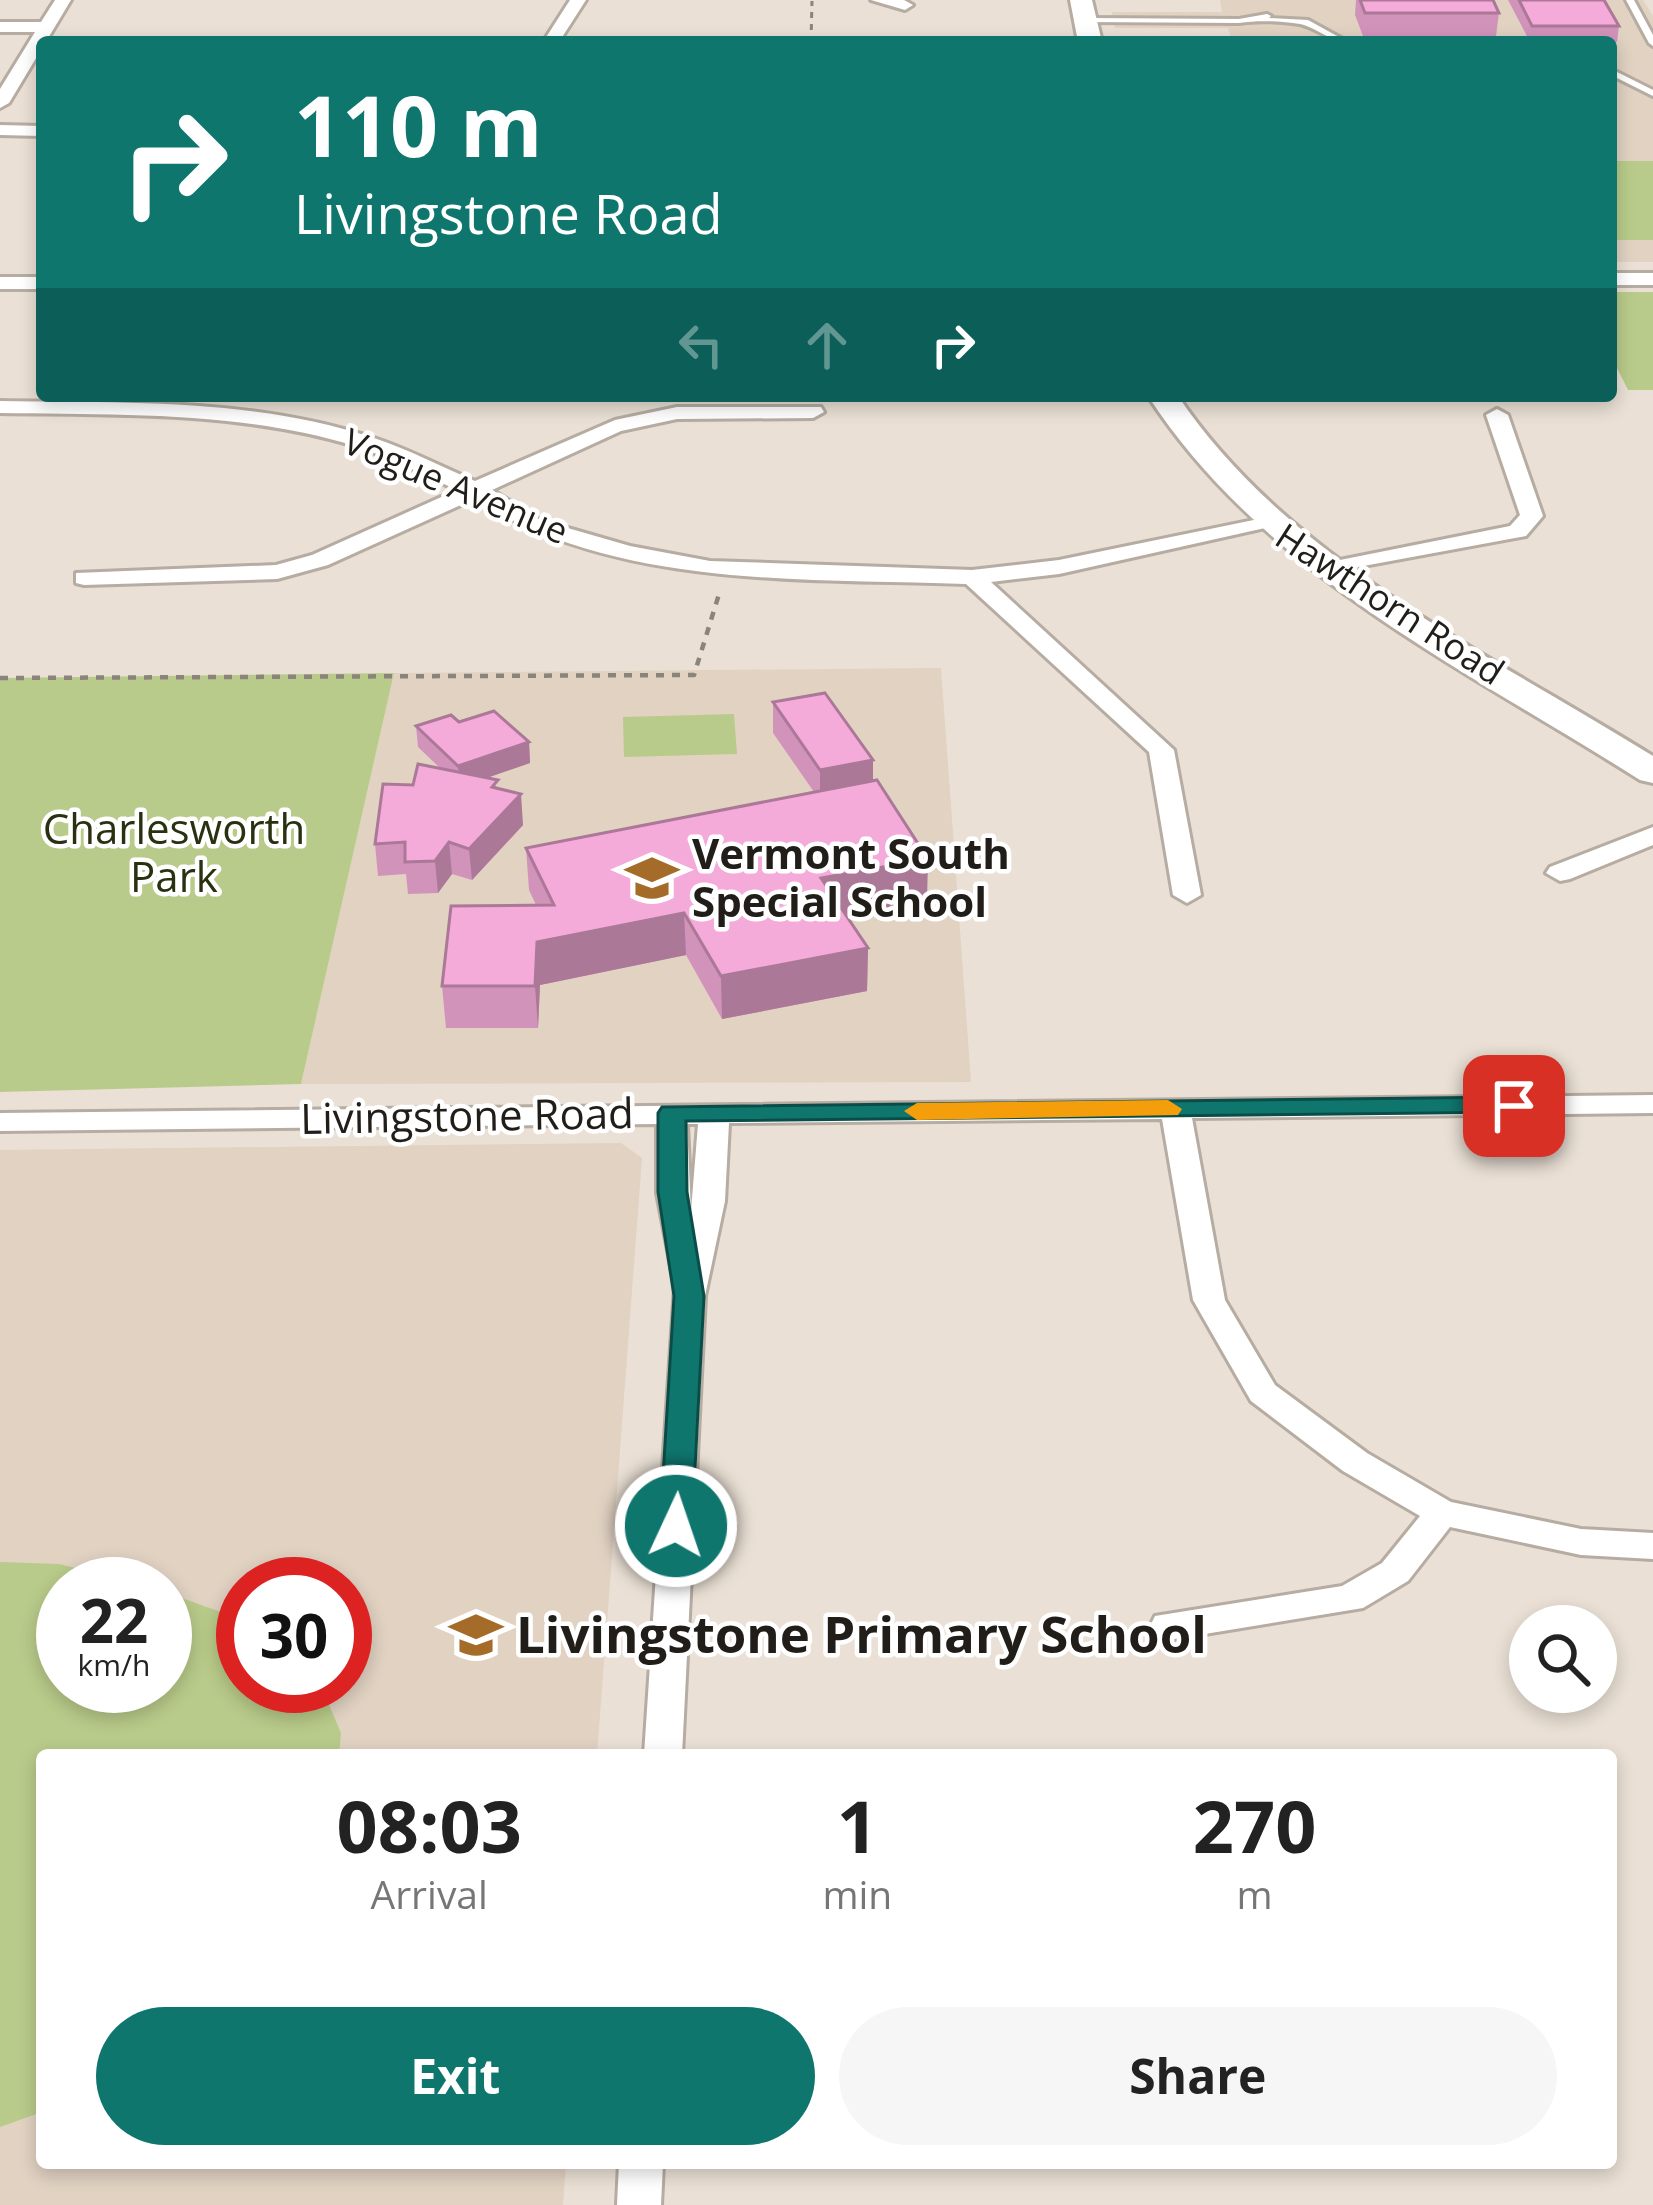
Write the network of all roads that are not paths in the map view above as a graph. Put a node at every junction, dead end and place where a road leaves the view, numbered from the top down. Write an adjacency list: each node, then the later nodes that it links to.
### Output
1 (63, 0): 9 (street)
2 (578, 0): 12 (street)
3 (879, 0): 6 (street)
4 (1252, 0): 8 (lane)
5 (1630, 0): 14 (lane)
6 (904, 5)
7 (1085, 21): 8 (lane)
8 (1239, 21): 13 (lane)
9 (46, 27): 10 (street); 11 (street)
10 (0, 28)
11 (41, 36)
12 (555, 36)
13 (1332, 36)
14 (1653, 43)
15 (36, 44): 20 (street)
16 (1617, 75): 18 (lane)
17 (1653, 82): 18 (lane)
18 (1638, 84): 19 (lane)
19 (1653, 93)
20 (0, 104)
21 (0, 130): 22 (street)
22 (36, 131)
23 (1617, 279): 24 (street)
24 (1653, 279)
25 (36, 283): 26 (street)
26 (0, 284)
27 (1167, 402): 32 (main road, Hawthorn Road)
28 (0, 407): 31 (street, Vogue Avenue)
29 (813, 412): 31 (street)
30 (1497, 415): 33 (street)
31 (472, 488): 34 (street); 35 (street, Vogue Avenue)
32 (1265, 521): 33 (main road, Hawthorn Road); 35 (street, Vogue Avenue)
33 (1328, 568): 36 (main road, Hawthorn Road)
34 (84, 578)
35 (972, 578): 39 (street)
36 (1653, 772)
37 (1653, 835): 38 (street)
38 (1561, 873)
39 (1187, 895)
40 (1653, 1104): 41 (street, Livingstone Road)
41 (1175, 1109): 43 (street, Livingstone Road); 46 (street)
42 (672, 1113): 43 (street, Livingstone Road); 44 (street, Livingstone Road); 45 (street)
43 (714, 1113): 45 (street)
44 (0, 1122)
45 (689, 1296): 49 (street)
46 (1442, 1513): 47 (street); 48 (street)
47 (1653, 1546)
48 (1168, 1626)
49 (663, 1749)
50 (641, 2169): 51 (street)
51 (639, 2205)

